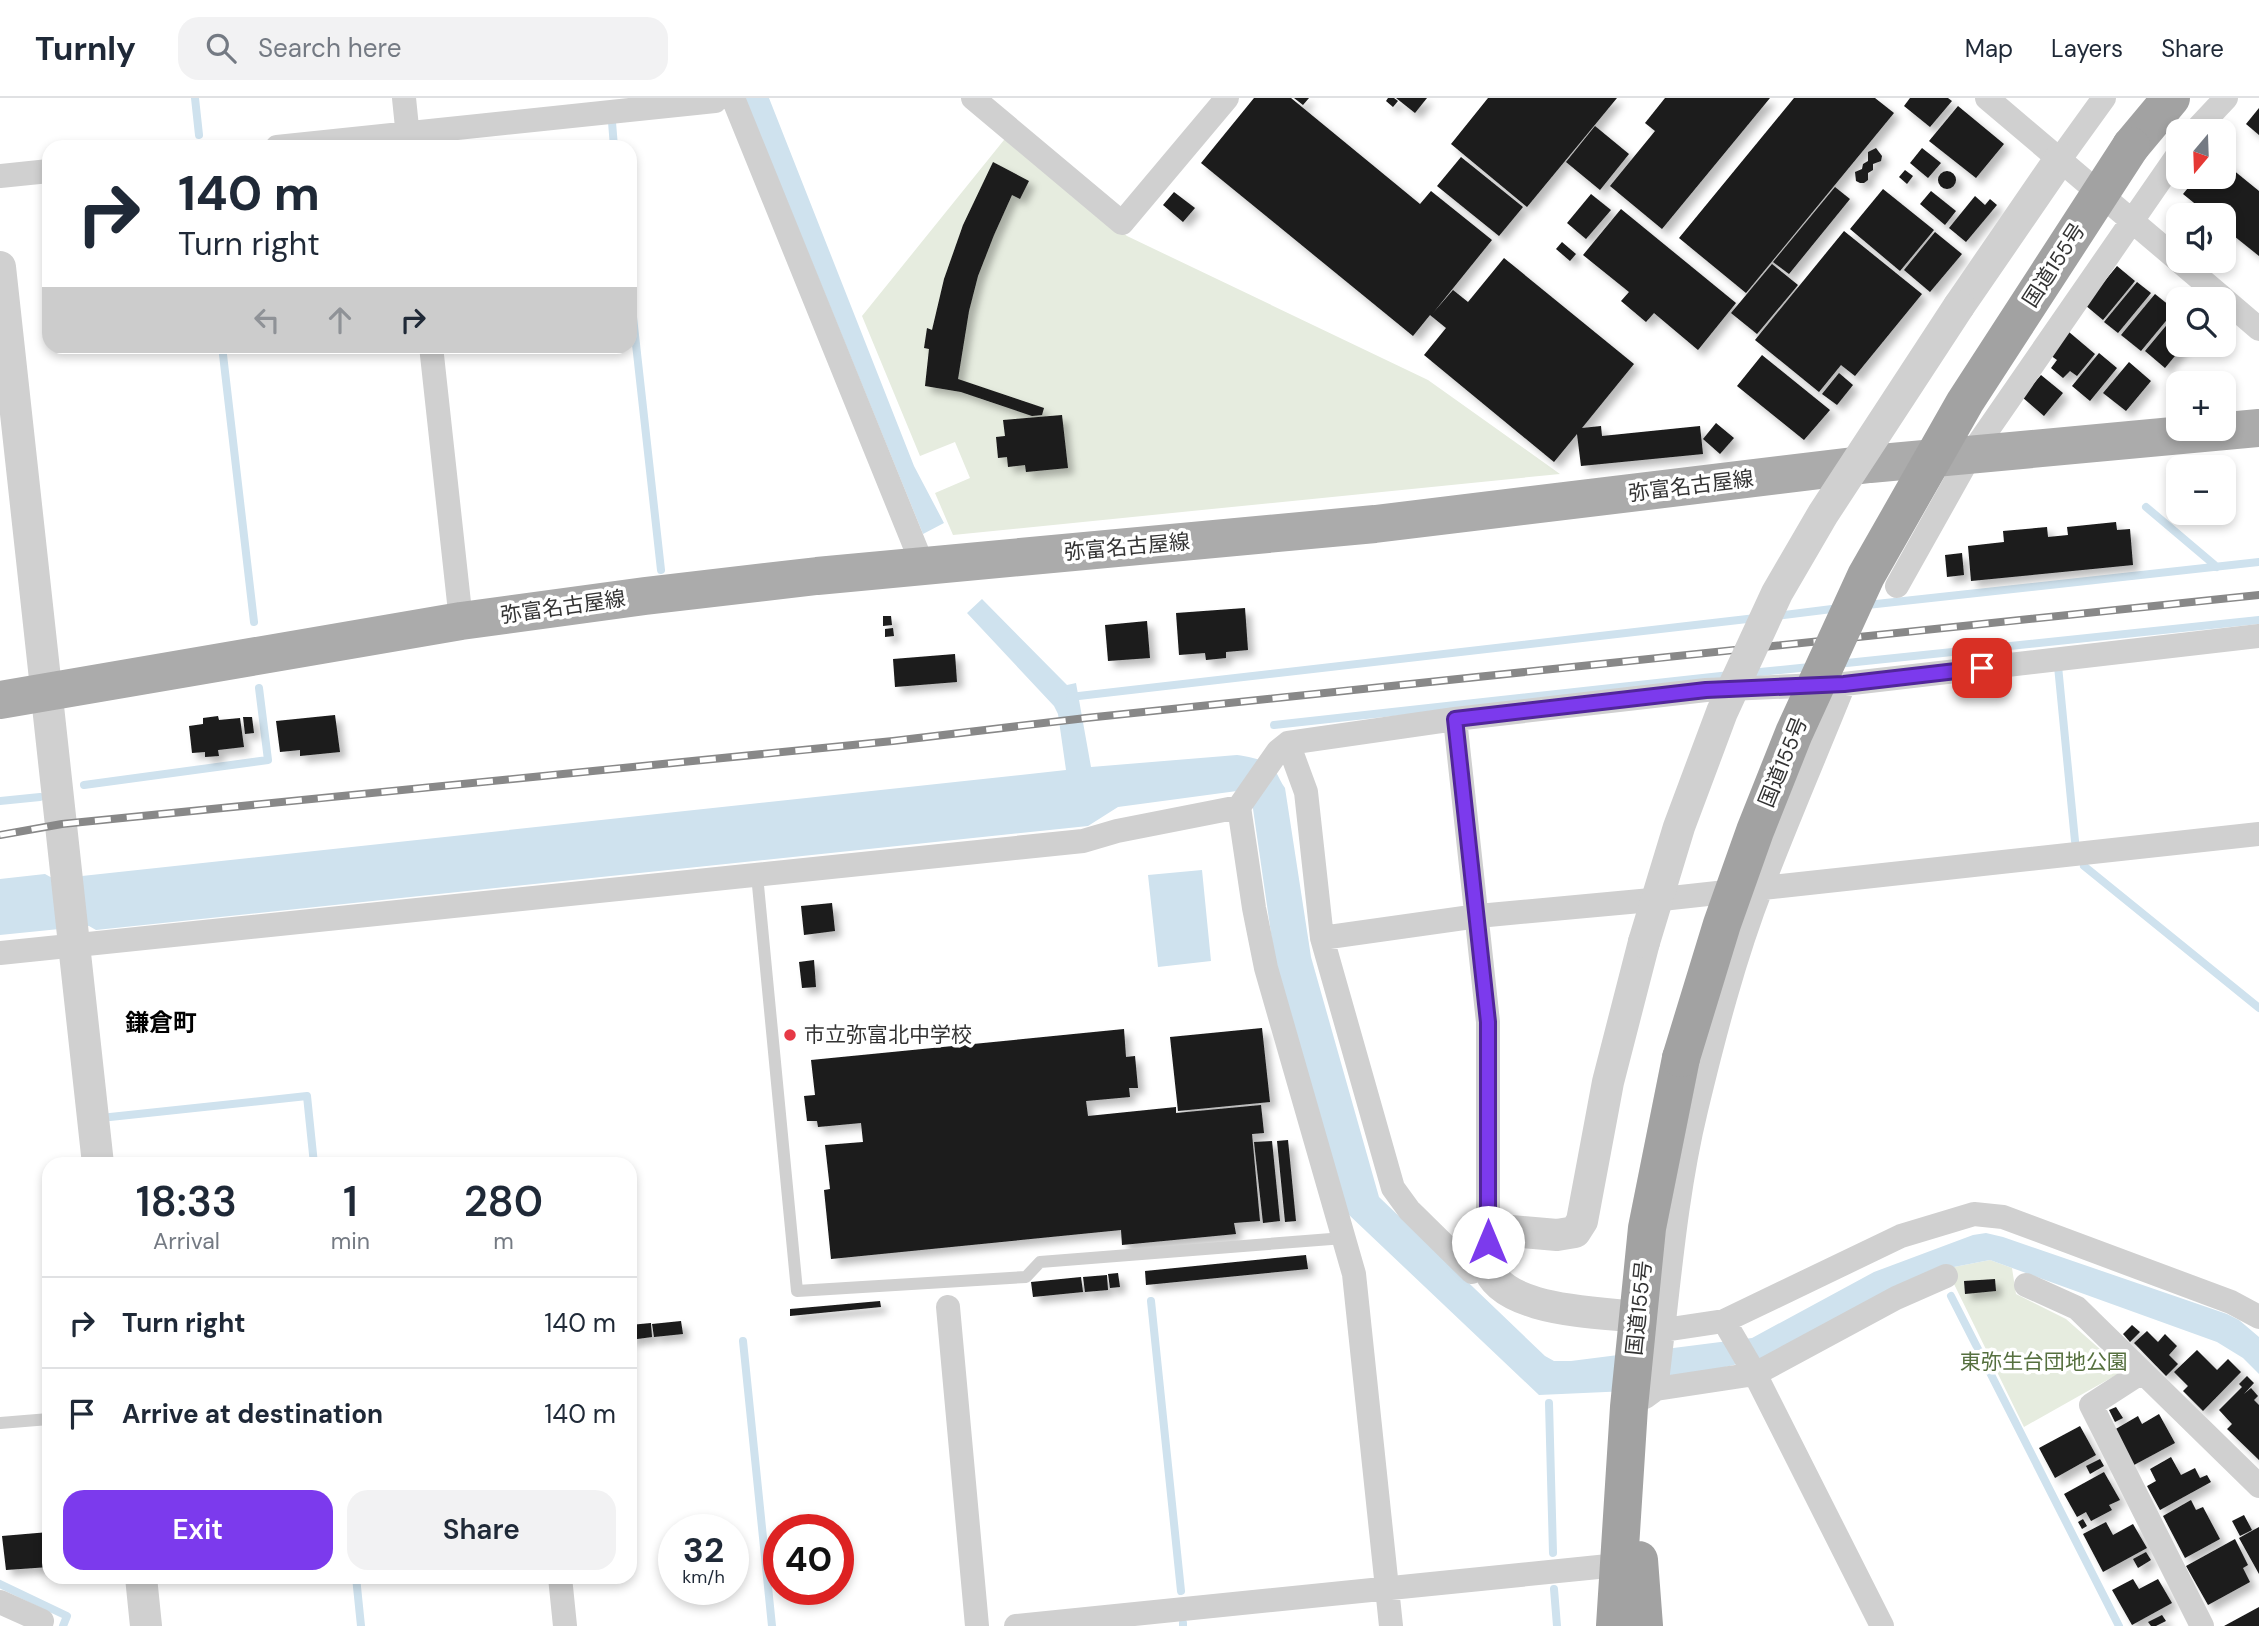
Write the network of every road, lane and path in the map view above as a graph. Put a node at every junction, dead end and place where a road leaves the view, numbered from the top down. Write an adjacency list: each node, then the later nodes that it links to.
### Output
1 (404, 98): 12 (street)
2 (717, 98): 12 (street)
3 (733, 98): 26 (street)
4 (973, 98): 5 (street)
5 (1227, 98)
6 (1987, 98): 14 (street)
7 (2104, 98): 14 (street)
8 (2157, 98): 13 (highway, 国道155号)
9 (2171, 98): 13 (highway, 国道155号)
10 (2226, 98): 11 (street)
11 (2206, 119)
12 (408, 140)
13 (2131, 146): 53 (highway, 国道155号, bridge)
14 (2060, 159): 18 (street); 44 (street, bridge)
15 (42, 172): 17 (street)
16 (2166, 172): 18 (street)
17 (0, 176)
18 (2132, 220): 20 (street); 25 (street)
19 (0, 267): 31 (street)
20 (2210, 287)
21 (2236, 309): 22 (street)
22 (2259, 329)
23 (432, 354): 28 (street)
24 (2259, 428): 25 (main road, 弥富名古屋線)
25 (1971, 454): 26 (main road, 弥富名古屋線); 27 (street)
26 (923, 566): 28 (main road, 弥富名古屋線)
27 (1897, 586)
28 (461, 621): 31 (main road, 弥富名古屋線)
29 (2259, 636): 30 (street)
30 (1844, 684): 33 (street); 38 (street)
31 (48, 694): 32 (main road, 弥富名古屋線); 40 (street)
32 (0, 700)
33 (1455, 719): 34 (street); 39 (street)
34 (1282, 750): 35 (street); 41 (street)
35 (1240, 804): 37 (street); 45 (street)
36 (2259, 834): 38 (street)
37 (757, 875): 40 (street); 48 (lane)
38 (1761, 888): 39 (street); 53 (street)
39 (1478, 916): 41 (street); 44 (street)
40 (74, 938): 42 (street); 43 (street)
41 (1322, 938): 46 (street)
42 (0, 953)
43 (97, 1157)
44 (1488, 1229): 46 (street)
45 (1344, 1238): 48 (lane); 63 (street)
46 (1487, 1264): 53 (street)
47 (1946, 1276): 55 (street)
48 (945, 1282): 50 (lane)
49 (2026, 1285): 54 (street)
50 (948, 1307): 68 (street)
51 (2259, 1317): 52 (street)
52 (1724, 1321): 53 (street); 55 (street)
53 (1646, 1329): 56 (highway, 国道155号)
54 (2142, 1372): 59 (street); 74 (street)
55 (1755, 1374): 56 (street); 73 (street)
56 (1639, 1396): 60 (highway, 国道155号); 72 (highway, 国道155号)
57 (42, 1420): 58 (lane)
58 (0, 1423)
59 (2259, 1486)
60 (1618, 1565): 63 (street); 71 (highway, 国道155号)
61 (142, 1584): 66 (street)
62 (561, 1584): 67 (street)
63 (1387, 1588): 69 (street); 70 (street)
64 (0, 1602): 65 (street)
65 (40, 1626)
66 (146, 1626)
67 (565, 1626)
68 (977, 1626)
69 (1016, 1626)
70 (1391, 1626)
71 (1615, 1626)
72 (1644, 1626)
73 (1882, 1626)
74 (2202, 1626)

